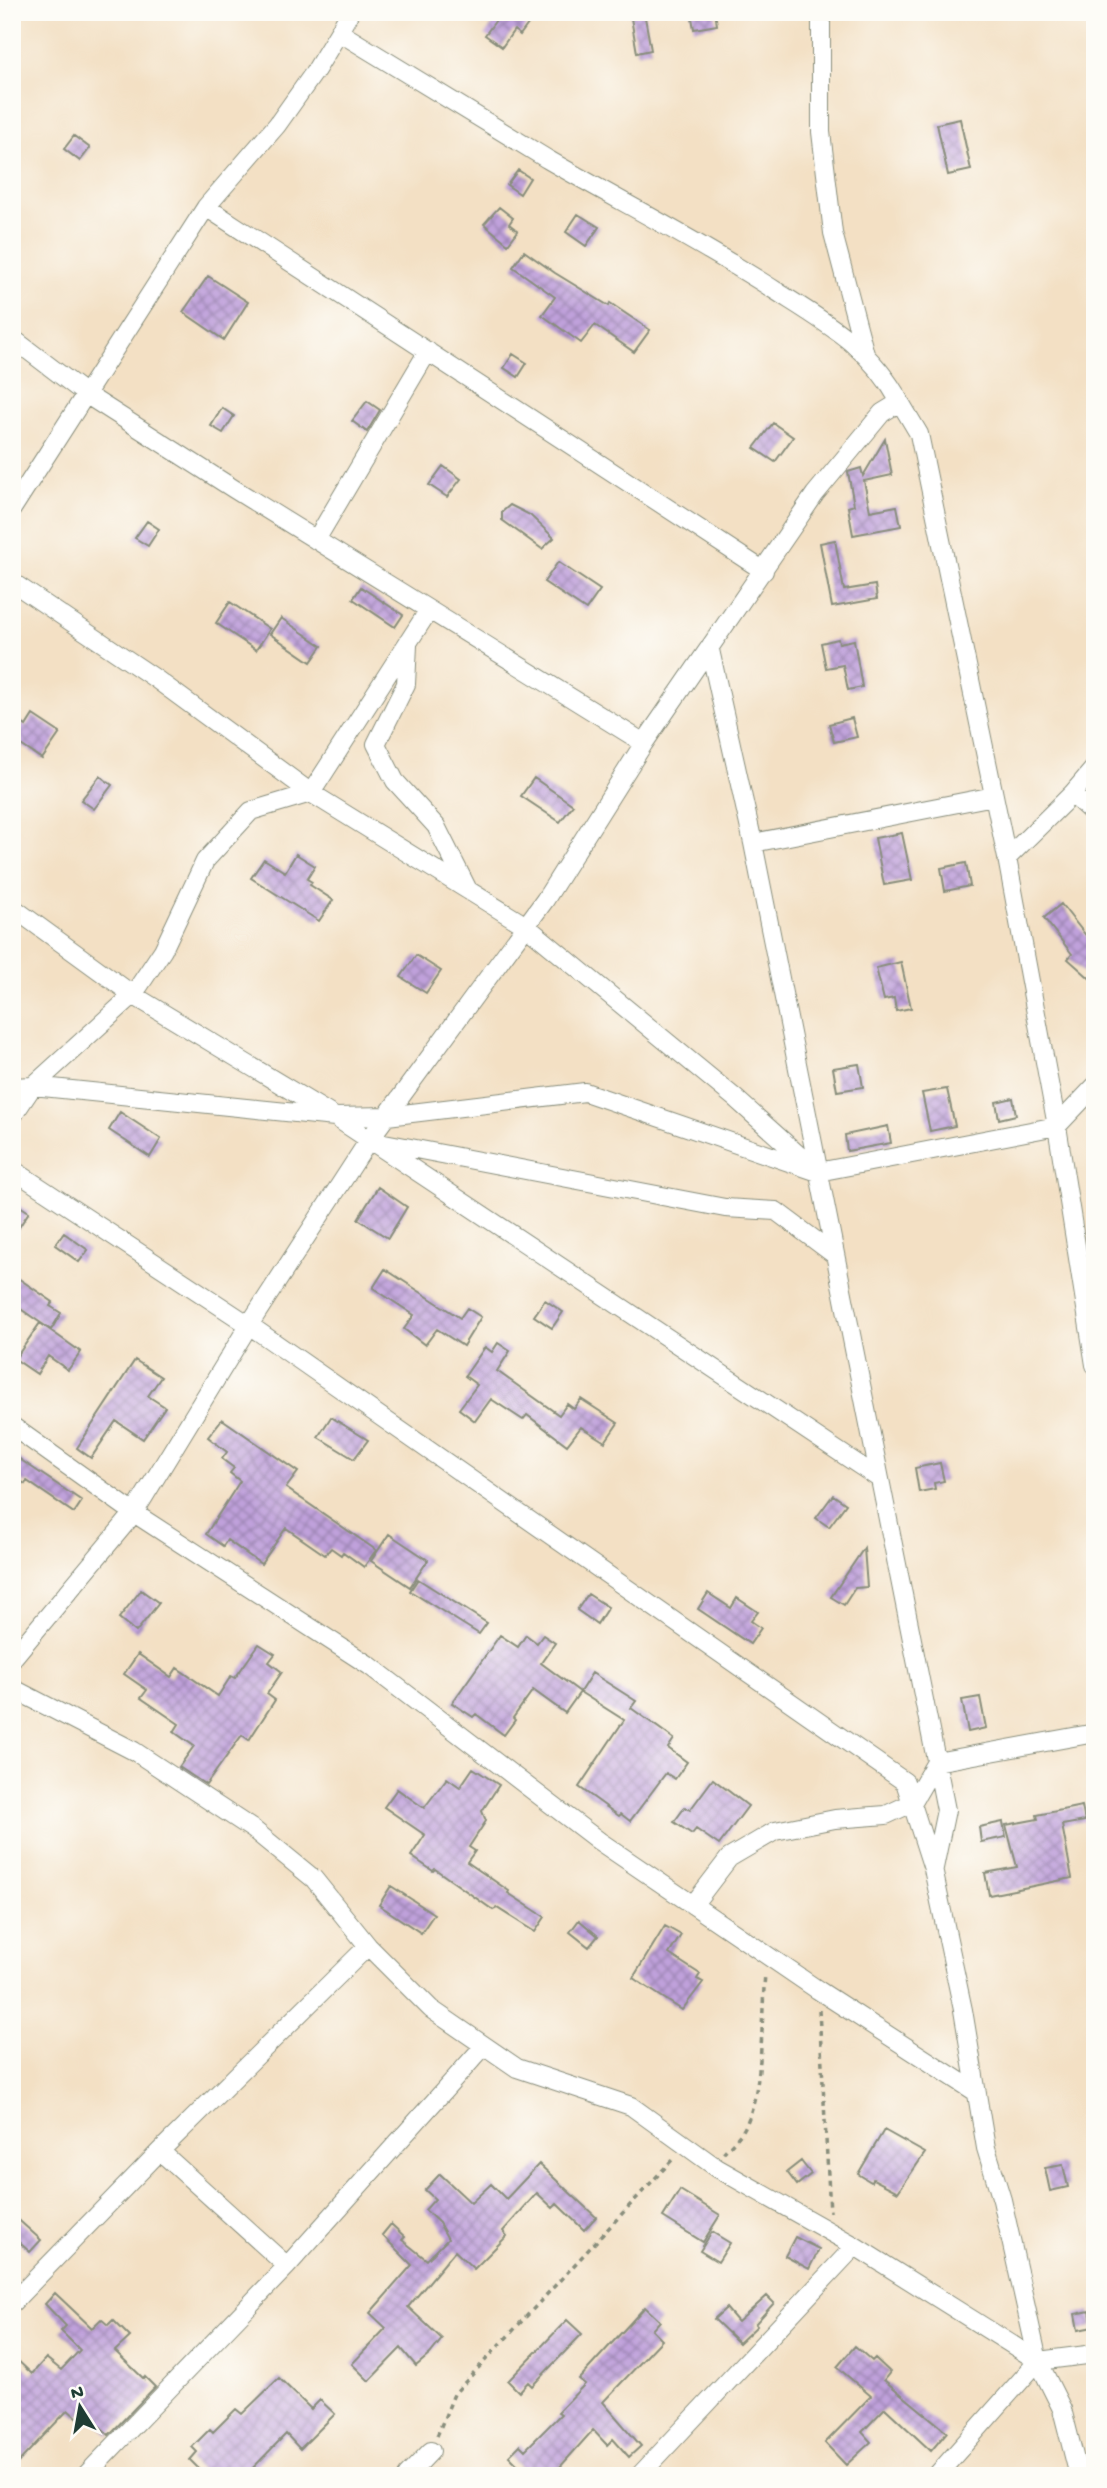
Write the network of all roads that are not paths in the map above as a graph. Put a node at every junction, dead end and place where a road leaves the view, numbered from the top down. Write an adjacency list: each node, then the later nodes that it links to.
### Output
1 (350, 12): 3 (street)
2 (821, 12): 7 (street)
3 (339, 32): 4 (street); 7 (street)
4 (206, 207): 6 (street); 8 (street)
5 (12, 338): 8 (street)
6 (428, 351): 11 (street); 12 (street)
7 (865, 354): 9 (street)
8 (87, 395): 10 (street); 11 (street)
9 (900, 402): 12 (street); 21 (street)
10 (12, 509)
11 (316, 540): 14 (street)
12 (764, 570): 16 (street)
13 (12, 582): 19 (street)
14 (429, 610): 15 (street); 17 (street)
15 (408, 643): 19 (street); 25 (street)
16 (710, 650): 17 (street); 23 (street)
17 (644, 743): 27 (street)
18 (1095, 767): 20 (street)
19 (311, 793): 25 (street); 28 (street)
20 (1072, 794): 22 (street); 24 (street)
21 (994, 796): 23 (street); 24 (street)
22 (1095, 815)
23 (752, 843): 38 (street)
24 (1007, 858): 35 (street)
25 (468, 890): 27 (street)
26 (12, 906): 28 (street)
27 (526, 926): 32 (street); 38 (street)
28 (133, 995): 29 (street); 34 (street)
29 (33, 1086): 31 (street); 33 (street); 34 (street)
30 (1095, 1086): 35 (street)
31 (12, 1087)
32 (387, 1116): 34 (street); 36 (street); 38 (street)
33 (12, 1117)
34 (335, 1117): 36 (street)
35 (1057, 1126): 38 (street); 41 (street)
36 (369, 1140): 39 (street); 40 (street); 43 (street)
37 (12, 1169): 40 (street)
38 (818, 1172): 39 (street)
39 (835, 1255): 43 (street)
40 (249, 1325): 44 (street); 49 (street)
41 (1095, 1365)
42 (12, 1426): 44 (street)
43 (880, 1479): 48 (street)
44 (134, 1513): 45 (street); 51 (street)
45 (12, 1659)
46 (12, 1688): 52 (street)
47 (1095, 1733): 48 (street)
48 (936, 1762): 49 (street); 50 (street)
49 (912, 1803): 50 (street); 51 (street)
50 (933, 1869): 54 (street)
51 (693, 1905): 54 (street)
52 (368, 1946): 53 (street); 55 (street)
53 (484, 2046): 56 (street); 57 (street)
54 (976, 2092): 60 (street)
55 (160, 2151): 57 (street); 58 (street)
56 (855, 2246): 60 (street); 64 (street)
57 (287, 2266): 62 (street)
58 (12, 2303)
59 (1095, 2354): 60 (street)
60 (1038, 2361): 65 (street); 66 (street)
61 (431, 2451): 63 (street)
62 (85, 2476)
63 (407, 2476)
64 (639, 2476)
65 (936, 2476)
66 (1079, 2476)

